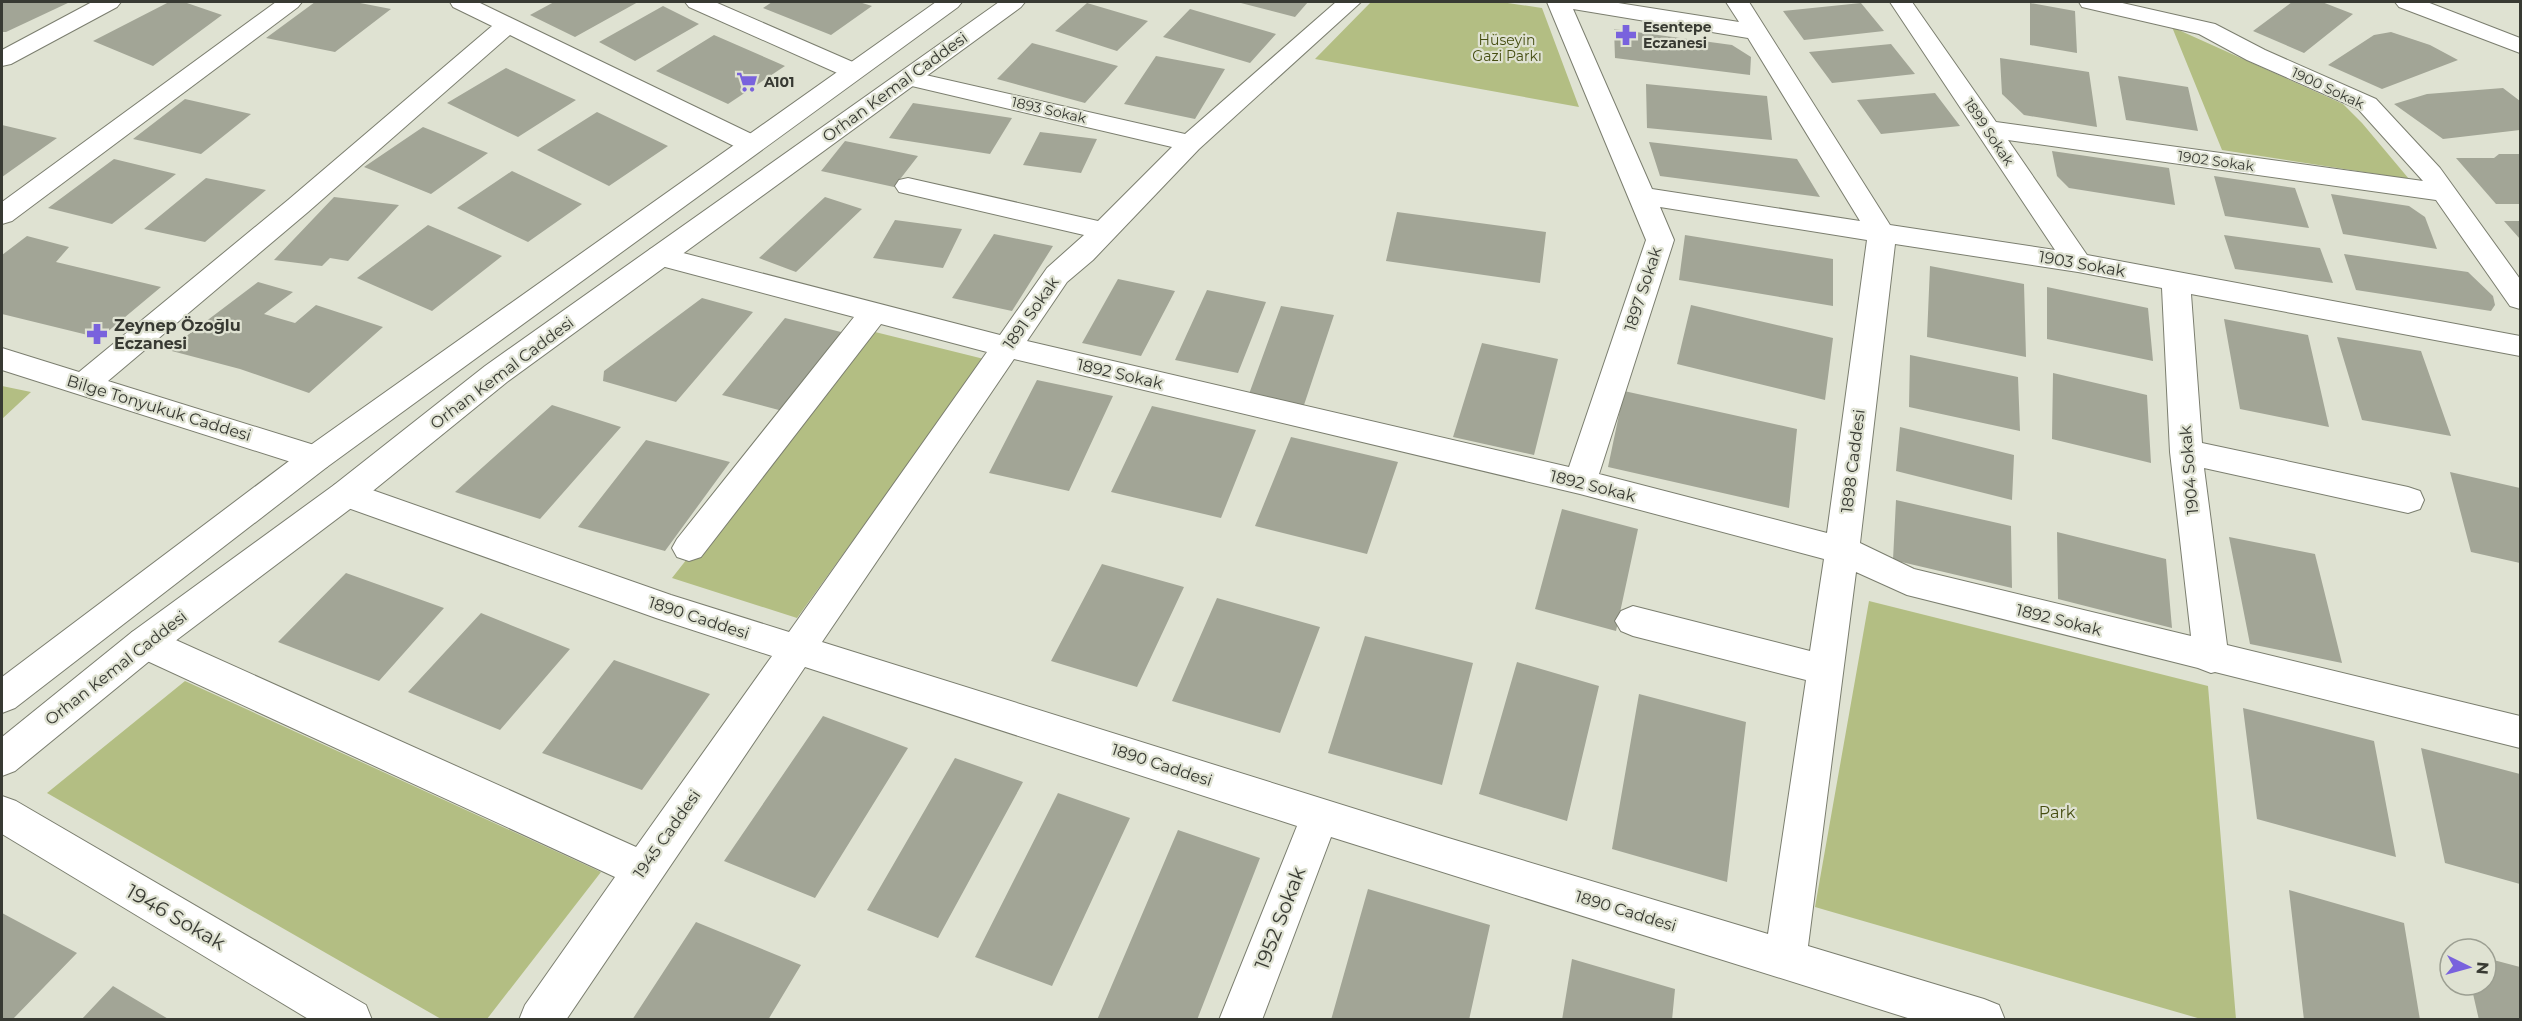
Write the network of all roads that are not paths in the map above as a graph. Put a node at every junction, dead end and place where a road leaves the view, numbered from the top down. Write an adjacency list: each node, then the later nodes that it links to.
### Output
1 (109, 2): 20 (street)
2 (290, 2): 30 (street)
3 (461, 2): 15 (street)
4 (697, 2): 22 (street)
5 (950, 2): 22 (street)
6 (1013, 2): 23 (street, Orhan Kemal Caddesi)
7 (1349, 2): 25 (street, 1891 Sokak)
8 (1558, 2): 29 (street, 1897 Sokak)
9 (1572, 2): 17 (street)
10 (1738, 2): 17 (street)
11 (1901, 2): 24 (street, 1899 Sokak)
12 (2090, 2): 16 (street, 1900 Sokak)
13 (2190, 2): 16 (street)
14 (2408, 2): 18 (street)
15 (507, 25): 26 (street); 41 (street)
16 (2207, 28): 28 (street, 1900 Sokak)
17 (1756, 32): 32 (street)
18 (2490, 34): 19 (street); 21 (street)
19 (2520, 46)
20 (5, 54)
21 (2520, 66)
22 (853, 71): 26 (street)
23 (908, 78): 25 (street, 1893 Sokak); 33 (street, Orhan Kemal Caddesi)
24 (1986, 129): 28 (street, 1902 Sokak); 34 (street, 1899 Sokak)
25 (1190, 143): 31 (street, 1891 Sokak)
26 (751, 144): 43 (street)
27 (908, 186): 31 (street)
28 (2445, 193): 36 (street, 1900 Sokak)
29 (1641, 196): 32 (street, 1903 Sokak); 44 (street, 1897 Sokak)
30 (2, 215)
31 (1104, 231): 39 (street, 1891 Sokak)
32 (1882, 234): 34 (street, 1903 Sokak); 48 (street, 1898 Caddesi)
33 (660, 256): 37 (street, 1892 Sokak); 45 (street, Orhan Kemal Caddesi)
34 (2078, 263): 35 (street, 1903 Sokak)
35 (2176, 281): 38 (street, 1903 Sokak); 42 (street, 1904 Sokak)
36 (2520, 299)
37 (874, 312): 39 (street, 1892 Sokak); 47 (street)
38 (2520, 346)
39 (1007, 347): 44 (street, 1892 Sokak); 51 (street, 1891 Sokak)
40 (2, 359): 41 (street, Bilge Tonyukuk Caddesi)
41 (84, 385): 43 (street, Bilge Tonyukuk Caddesi)
42 (2186, 452): 46 (street); 52 (street, 1904 Sokak)
43 (316, 458): 45 (street); 54 (street)
44 (1580, 482): 48 (street, 1892 Sokak)
45 (346, 494): 50 (street, Orhan Kemal Caddesi); 51 (street, 1890 Caddesi)
46 (2408, 500)
47 (689, 548)
48 (1842, 550): 52 (street, 1892 Sokak); 53 (street, 1898 Caddesi)
49 (1633, 621): 53 (street)
50 (145, 643): 56 (street, Orhan Kemal Caddesi); 59 (street)
51 (796, 649): 58 (street, 1890 Caddesi); 59 (street, 1945 Caddesi)
52 (2211, 658): 55 (street, 1892 Sokak)
53 (1825, 670): 60 (street, 1898 Caddesi)
54 (2, 697)
55 (2520, 732)
56 (2, 759)
57 (2, 814): 61 (street, 1946 Sokak)
58 (1320, 816): 60 (street, 1890 Caddesi); 63 (street, 1952 Sokak)
59 (643, 870): 62 (street, 1945 Caddesi)
60 (1785, 959): 64 (street, 1890 Caddesi)
61 (351, 1020)
62 (540, 1020)
63 (1240, 1020)
64 (1984, 1020)

